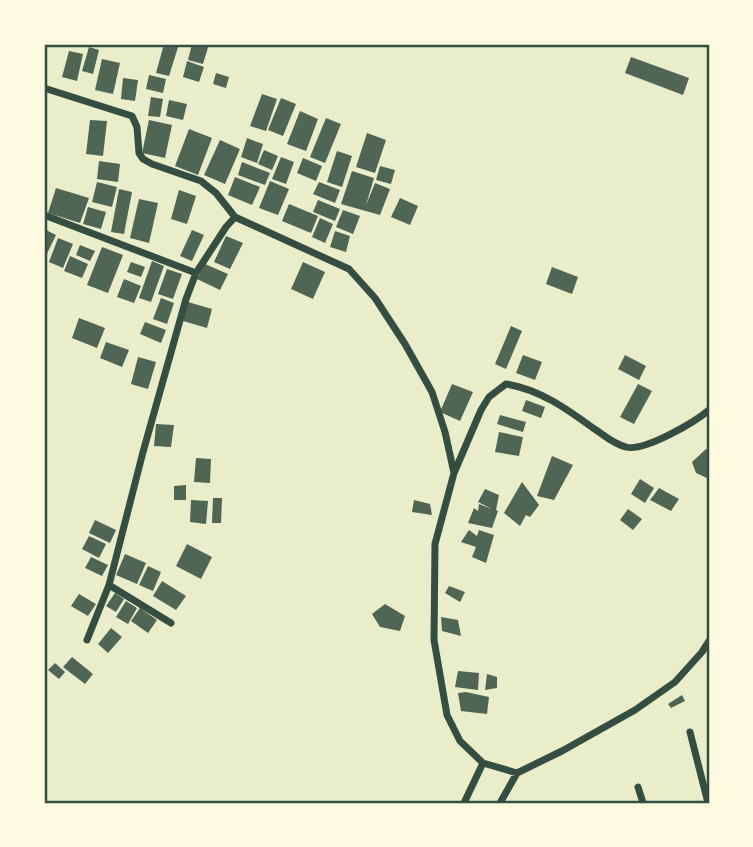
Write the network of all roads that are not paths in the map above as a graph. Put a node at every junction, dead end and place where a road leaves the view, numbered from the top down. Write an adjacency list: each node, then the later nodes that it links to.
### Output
1 (44, 88): 3 (street)
2 (44, 215): 4 (street)
3 (235, 217): 4 (street); 6 (street)
4 (196, 273): 7 (street)
5 (709, 410): 6 (street)
6 (454, 473): 13 (street)
7 (109, 585): 8 (street); 9 (street)
8 (171, 623)
9 (87, 640)
10 (709, 641): 11 (street)
11 (706, 654): 14 (street)
12 (690, 732): 19 (street)
13 (483, 763): 14 (street); 16 (street)
14 (517, 773): 17 (street)
15 (638, 787): 18 (street)
16 (464, 803)
17 (500, 803)
18 (643, 803)
19 (708, 803)

